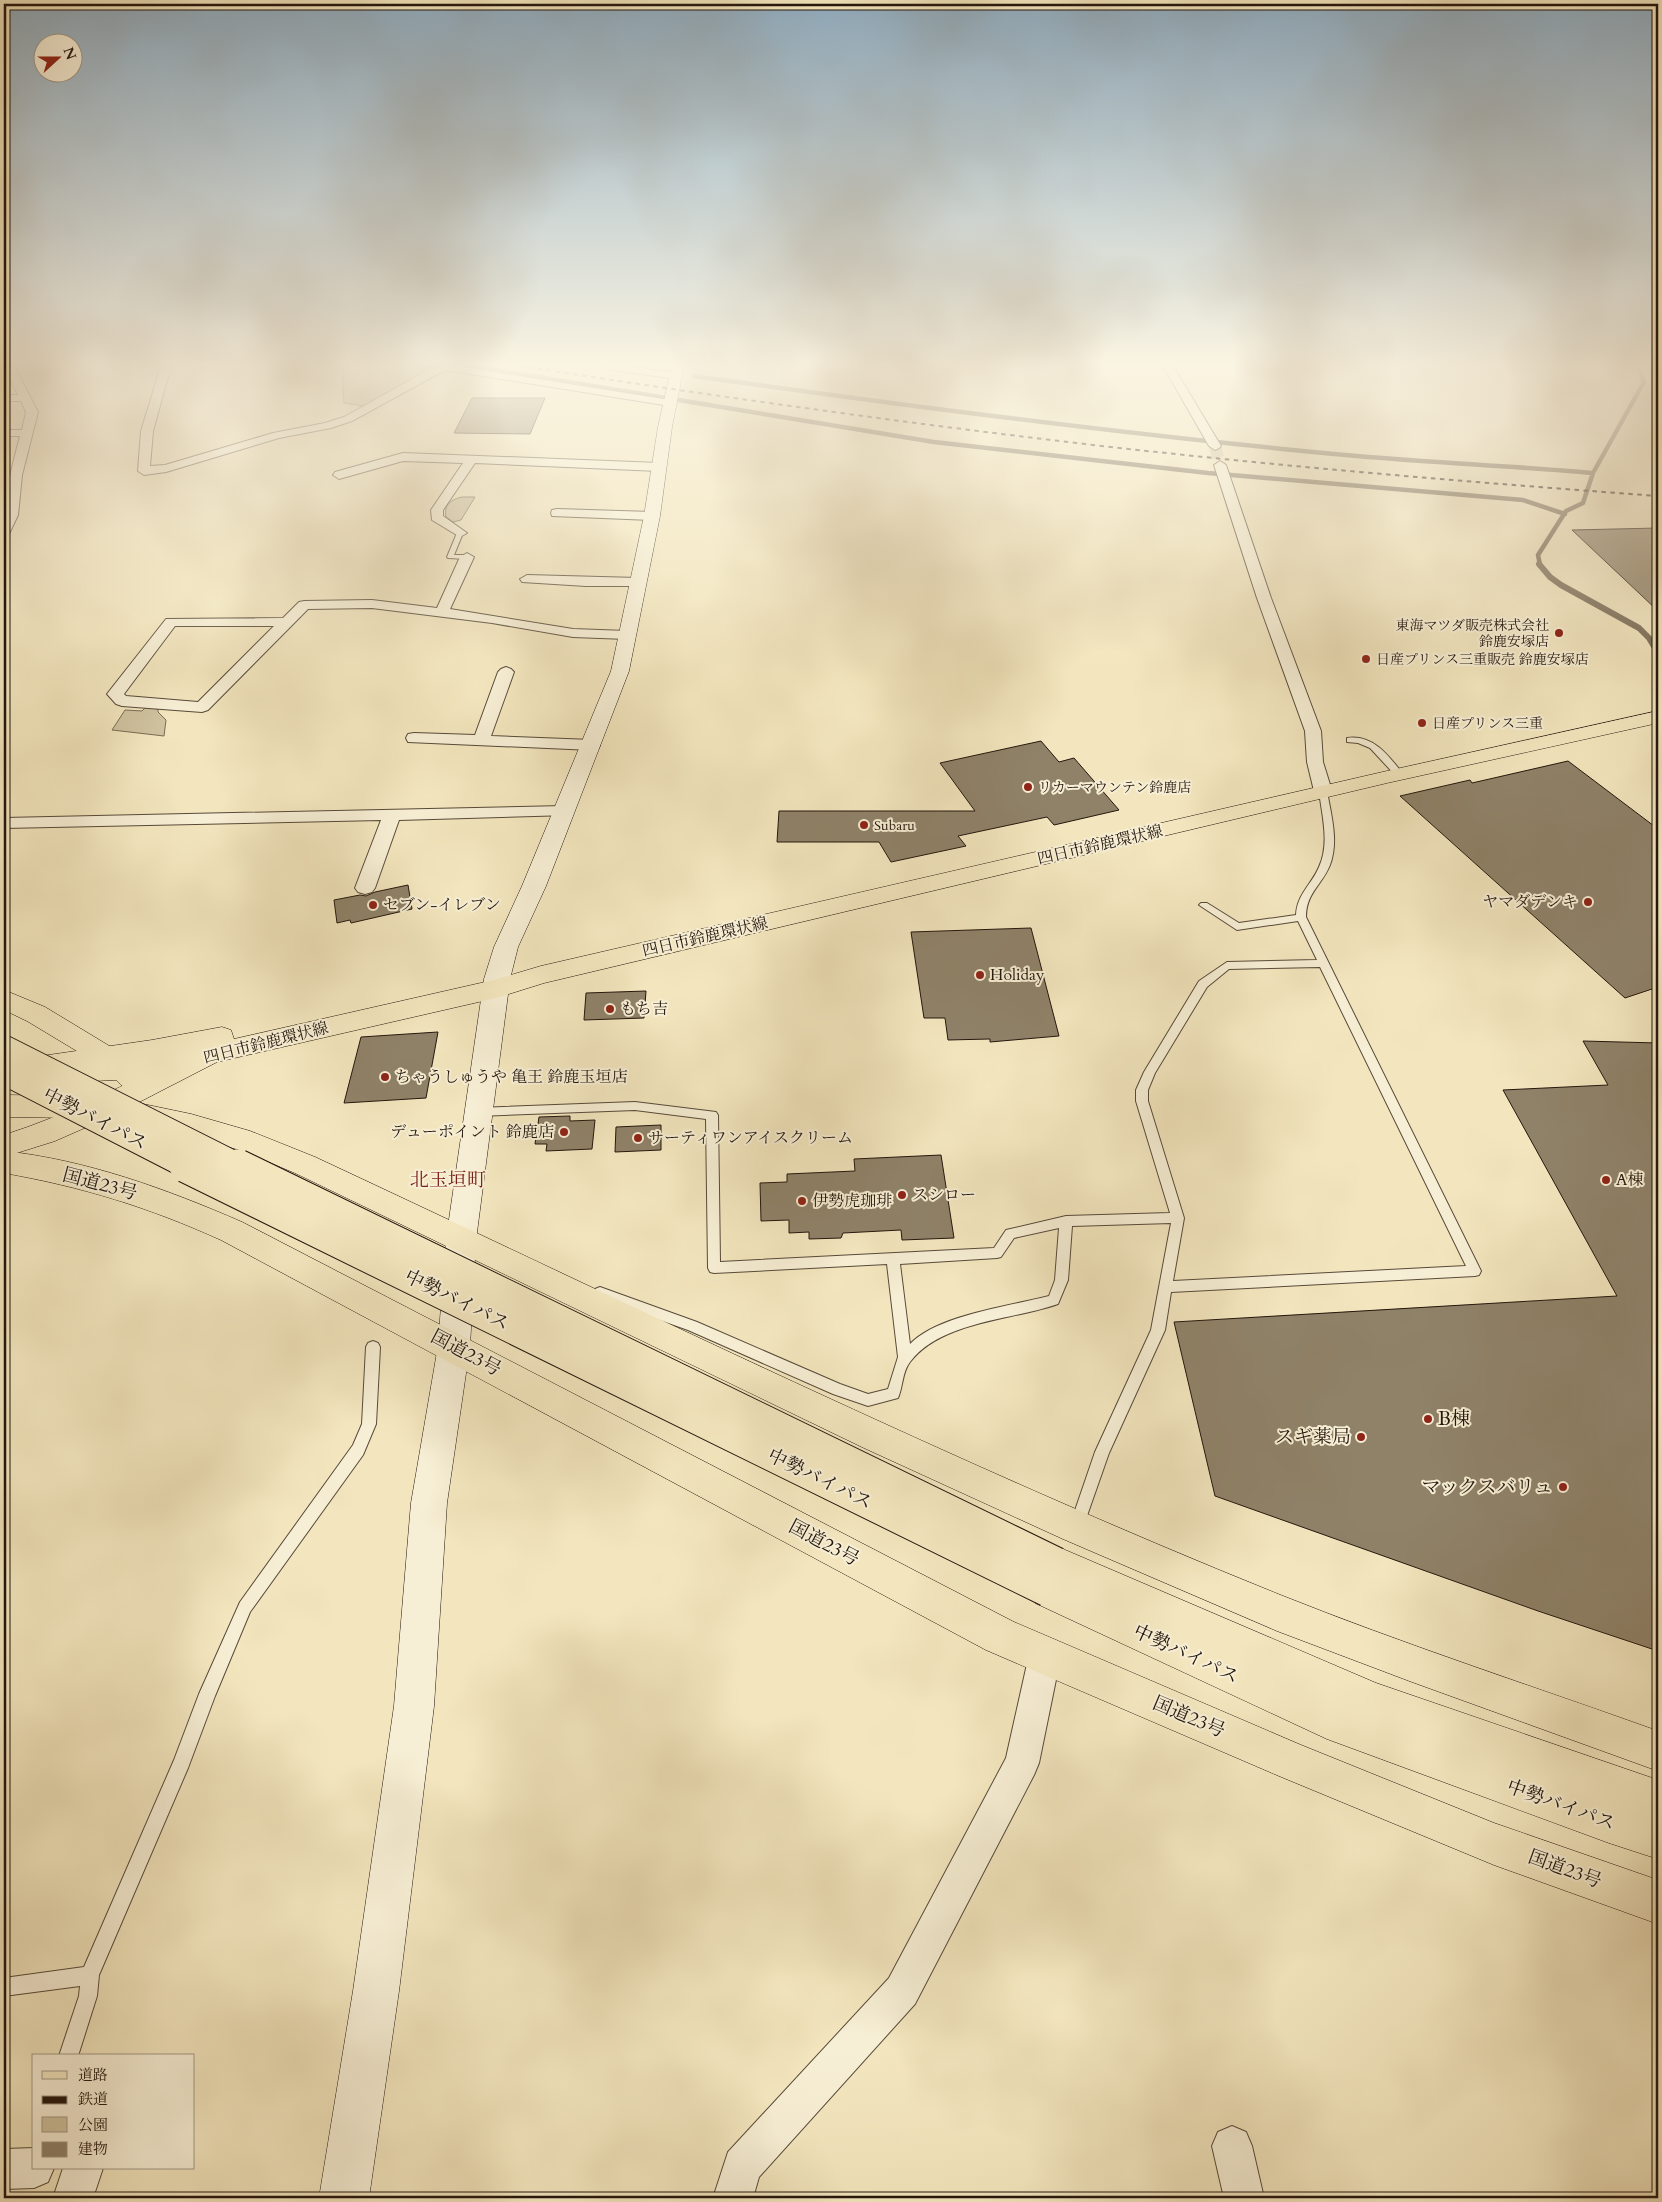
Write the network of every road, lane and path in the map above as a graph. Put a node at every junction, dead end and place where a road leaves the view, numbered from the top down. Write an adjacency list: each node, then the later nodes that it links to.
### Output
1 (18, 469): 11 (street)
2 (144, 469): 3 (street)
3 (160, 469)
4 (362, 469): 8 (street)
5 (465, 469): 12 (street)
6 (659, 469): 10 (street)
7 (1222, 471): 26 (street)
8 (339, 475)
9 (557, 513): 10 (street)
10 (652, 516): 15 (street)
11 (4, 531)
12 (460, 533): 13 (lane)
13 (467, 557): 16 (street)
14 (527, 579): 15 (street)
15 (638, 582): 18 (street)
16 (442, 612): 17 (street); 18 (street)
17 (287, 622): 17 (street)
18 (628, 636): 24 (street)
19 (506, 672): 23 (street)
20 (1658, 717): 25 (main road, 四日市鈴鹿環状線)
21 (414, 738): 23 (street)
22 (1350, 740): 25 (lane)
23 (482, 741): 24 (street)
24 (592, 745): 27 (street)
25 (1399, 774): 26 (main road, 四日市鈴鹿環状線)
26 (1323, 791): 32 (lane); 34 (main road, 四日市鈴鹿環状線)
27 (564, 811): 28 (street); 34 (street)
28 (392, 814): 29 (street); 30 (street)
29 (4, 823)
30 (365, 888)
31 (1204, 905): 32 (lane)
32 (1301, 917): 33 (lane)
33 (1324, 963): 45 (lane); 50 (lane)
34 (496, 984): 36 (main road, 四日市鈴鹿環状線); 37 (main road, 四日市鈴鹿環状線); 42 (street)
35 (4, 999): 37 (main road)
36 (210, 1054): 37 (main road); 39 (main road, 四日市鈴鹿環状線)
37 (114, 1063): 38 (main road); 39 (main road)
38 (6, 1066): 55 (main road, 中勢バイパス, bridge)
39 (142, 1088): 41 (main road, 四日市鈴鹿環状線)
40 (4, 1106): 41 (main road)
41 (104, 1107): 43 (main road, 四日市鈴鹿環状線); 47 (main road)
42 (478, 1112): 47 (street); 49 (lane)
43 (4, 1146)
44 (4, 1162): 51 (main road, 国道23号)
45 (1178, 1218): 46 (lane); 50 (lane)
46 (1066, 1221): 49 (lane); 53 (lane)
47 (461, 1240): 48 (main road); 51 (street)
48 (502, 1257): 53 (lane); 54 (main road)
49 (893, 1259): 53 (lane)
50 (1166, 1287): 54 (lane)
51 (454, 1346): 56 (main road, 国道23号); 67 (street)
52 (373, 1347): 61 (lane)
53 (905, 1358)
54 (1076, 1526): 57 (main road)
55 (1052, 1577): 58 (main road, 中勢バイパス); 59 (main road, 中勢バイパス)
56 (1046, 1655): 60 (main road, 国道23号); 68 (street)
57 (1658, 1751)
58 (1658, 1801)
59 (1658, 1838)
60 (1658, 1902)
61 (90, 1975): 62 (lane); 63 (lane)
62 (4, 1987)
63 (69, 2054)
64 (1232, 2146): 69 (street)
65 (82, 2170): 66 (street)
66 (73, 2198)
67 (344, 2198)
68 (733, 2198)
69 (1244, 2198)

